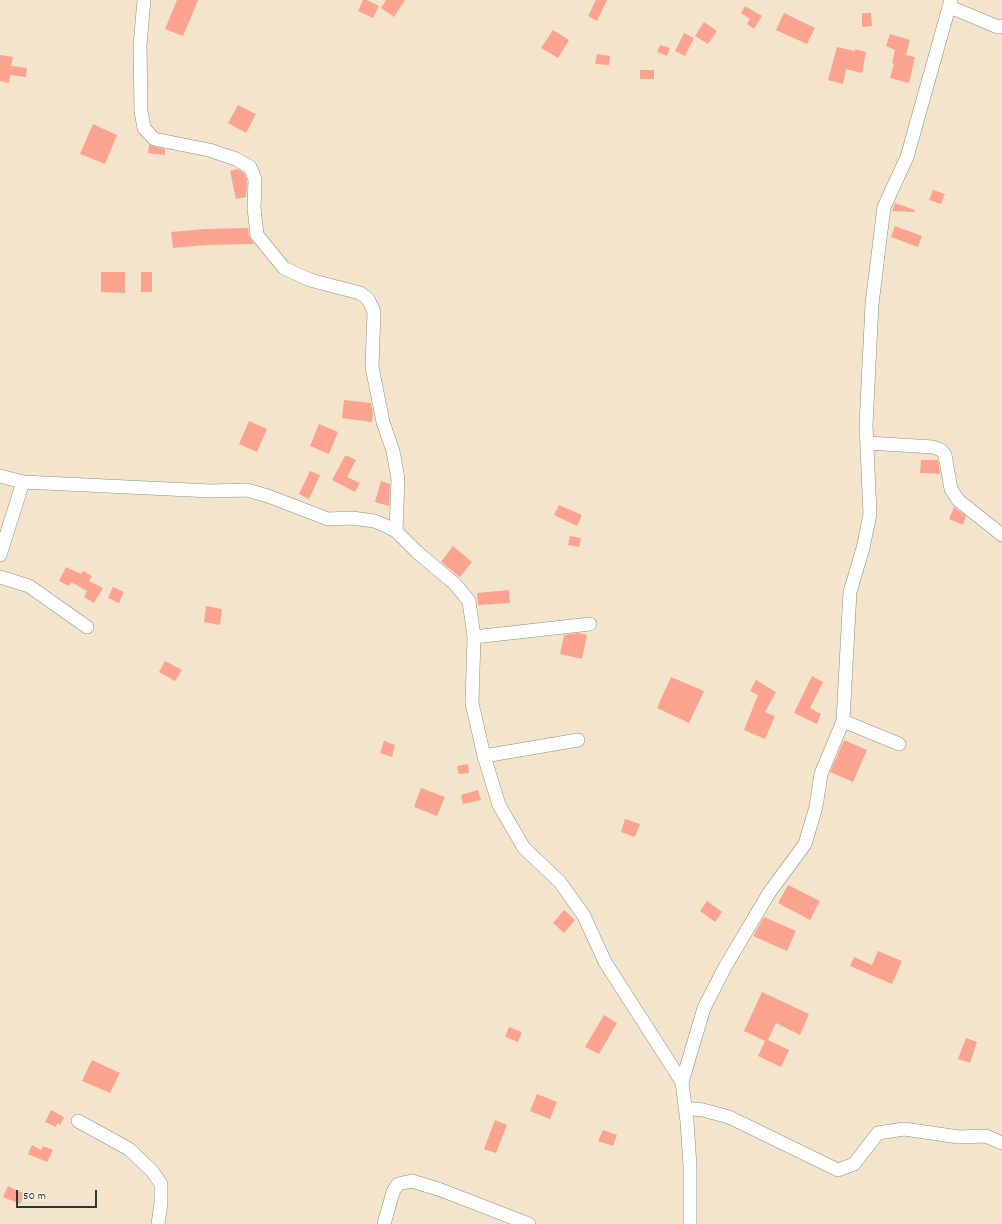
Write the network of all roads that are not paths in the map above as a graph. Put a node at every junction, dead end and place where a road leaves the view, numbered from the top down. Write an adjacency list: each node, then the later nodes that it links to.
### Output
1 (144, 0): 7 (street)
2 (950, 3): 3 (street); 4 (street)
3 (1002, 26)
4 (868, 443): 8 (street); 14 (street)
5 (0, 476): 6 (street)
6 (23, 482): 7 (street); 9 (street)
7 (396, 531): 13 (street)
8 (1002, 534)
9 (0, 555)
10 (0, 577): 12 (street)
11 (590, 624): 13 (street)
12 (87, 627)
13 (474, 637): 17 (street)
14 (843, 721): 16 (street); 18 (street)
15 (578, 740): 17 (street)
16 (899, 744)
17 (484, 756): 18 (street)
18 (682, 1082): 19 (street)
19 (685, 1108): 21 (street); 25 (street)
20 (78, 1121): 22 (street)
21 (1002, 1143)
22 (158, 1224)
23 (384, 1224): 24 (street)
24 (529, 1224)
25 (690, 1224)

